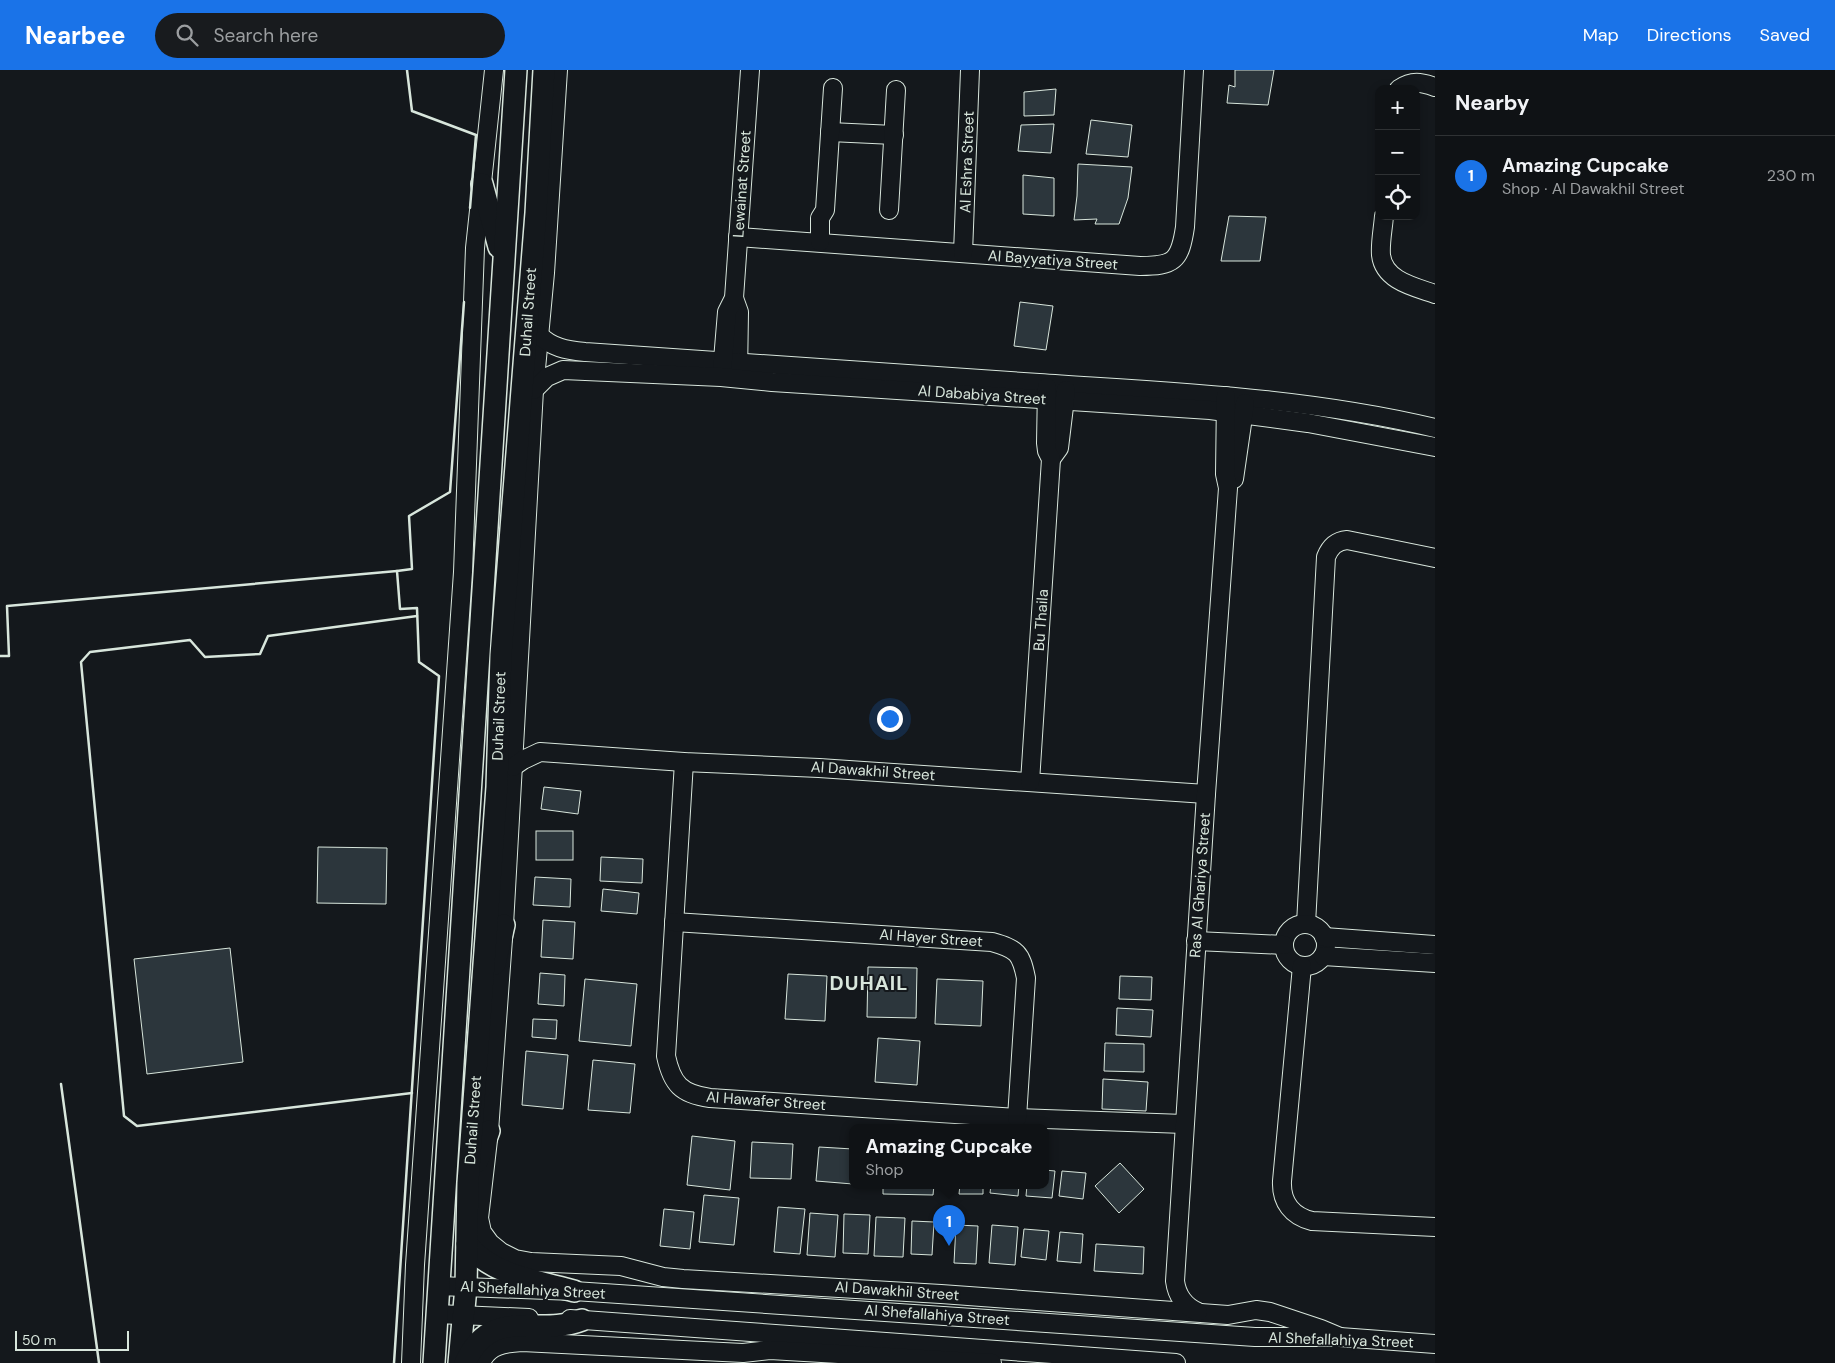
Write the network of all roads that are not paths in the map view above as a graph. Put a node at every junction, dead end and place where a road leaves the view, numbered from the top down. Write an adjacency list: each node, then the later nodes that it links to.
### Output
1 (494, 70): 14 (street)
2 (516, 70): 21 (main road, Duhail Street)
3 (544, 70): 18 (main road, Duhail Street)
4 (558, 70): 22 (street, Duhail Street)
5 (750, 70): 17 (street, Lewainat Street)
6 (970, 70): 20 (street, Al Eshra Street)
7 (1194, 70): 20 (street, Al Bayyatiya Street)
8 (1405, 85): 10 (street)
9 (833, 88): 12 (street)
10 (1435, 88)
11 (896, 90): 13 (street)
12 (830, 132): 13 (street); 19 (street)
13 (894, 135): 15 (street)
14 (482, 184): 21 (main road); 82 (street)
15 (889, 210)
16 (1384, 220): 23 (street)
17 (738, 236): 19 (street, Al Bayyatiya Street); 25 (street, Lewainat Street)
18 (533, 239): 22 (main road); 36 (main road, Duhail Street)
19 (824, 243): 20 (street, Al Bayyatiya Street)
20 (963, 253)
21 (503, 264): 65 (main road, Duhail Street)
22 (545, 272): 24 (street, Duhail Street)
23 (1435, 294)
24 (538, 334): 25 (street, Al Dababiya Street); 26 (street, Duhail Street)
25 (730, 370): 26 (street, Al Dababiya Street); 27 (street, Al Dababiya Street)
26 (534, 390): 37 (street, Duhail Street)
27 (1047, 391): 28 (street, Al Dababiya Street); 33 (street, Bu Thaila)
28 (1065, 392): 29 (street, Al Dababiya Street); 33 (street, Bu Thaila)
29 (1226, 404): 30 (street, Al Dababiya Street); 34 (street, Ras Al Ghariya Street)
30 (1245, 406): 31 (street, Al Dababiya Street); 32 (street, Al Dababiya Street); 34 (street, Ras Al Ghariya Street)
31 (1435, 428)
32 (1435, 447)
33 (1051, 459): 42 (street, Bu Thaila)
34 (1228, 488): 44 (street, Ras Al Ghariya Street)
35 (1435, 558): 46 (street)
36 (501, 655): 37 (main road); 43 (main road, Duhail Street)
37 (516, 703): 38 (street, Duhail Street)
38 (516, 726): 39 (street); 41 (street, Duhail Street)
39 (540, 752): 40 (street, Al Dawakhil Street); 41 (street)
40 (684, 762): 42 (street, Al Dawakhil Street); 45 (street, Al Hawafer Street)
41 (513, 767): 43 (main road); 47 (street, Duhail Street)
42 (1030, 782): 44 (street, Al Dawakhil Street)
43 (497, 787): 55 (main road, Duhail Street)
44 (1206, 794): 49 (street, Ras Al Ghariya Street)
45 (674, 922): 56 (street, Al Hawafer Street); 56 (street, Al Hayer Street)
46 (1306, 924): 48 (street); 51 (street)
47 (504, 925): 55 (main road); 58 (street, Duhail Street)
48 (1324, 937): 50 (street); 52 (street)
49 (1196, 940): 51 (street); 57 (street, Ras Al Ghariya Street)
50 (1435, 945)
51 (1284, 946): 54 (street)
52 (1323, 956): 53 (street); 54 (street)
53 (1435, 964)
54 (1302, 966): 61 (street)
55 (479, 1037): 59 (main road, Duhail Street)
56 (1017, 1118): 57 (street, Al Hawafer Street)
57 (1184, 1124): 64 (street, Ras Al Ghariya Street)
58 (488, 1132): 59 (main road); 60 (street, Duhail Street)
59 (468, 1183): 62 (main road, Duhail Street)
60 (479, 1211): 63 (street, Al Dawakhil Street)
61 (1435, 1227)
62 (467, 1244): 66 (main road, Duhail Street); 67 (main road)
63 (653, 1274): 68 (street); 69 (street, Al Dawakhil Street)
64 (1175, 1281): 69 (street, Ras Al Ghariya Street); 70 (street, Ras Al Ghariya Street)
65 (438, 1286): 66 (street, Al Shefallahiya Street); 71 (main road, Duhail Street)
66 (466, 1287): 67 (street, Al Shefallahiya Street); 72 (main road, Duhail Street)
67 (574, 1291): 68 (street, Al Shefallahiya Street)
68 (614, 1294): 75 (street, Al Shefallahiya Street)
69 (1152, 1310): 70 (street, Al Dawakhil Street)
70 (1199, 1312): 75 (street, Al Dawakhil Street)
71 (437, 1314): 72 (street, Al Shefallahiya Street); 83 (main road, Duhail Street)
72 (464, 1315): 73 (street, Al Shefallahiya Street); 84 (main road, Duhail Street)
73 (582, 1320): 74 (street, Al Shefallahiya Street); 85 (main road)
74 (686, 1327): 77 (street); 80 (street, Al Shefallahiya Street)
75 (1340, 1337): 76 (street, Al Shefallahiya Street)
76 (1435, 1344)
77 (770, 1350): 78 (street); 86 (street)
78 (628, 1355): 79 (street)
79 (486, 1356)
80 (1095, 1360): 81 (street, Al Shefallahiya Street)
81 (1158, 1362): 87 (street, Al Shefallahiya Street)
82 (411, 1363)
83 (434, 1363)
84 (459, 1363)
85 (465, 1363)
86 (992, 1363)
87 (1176, 1363)

